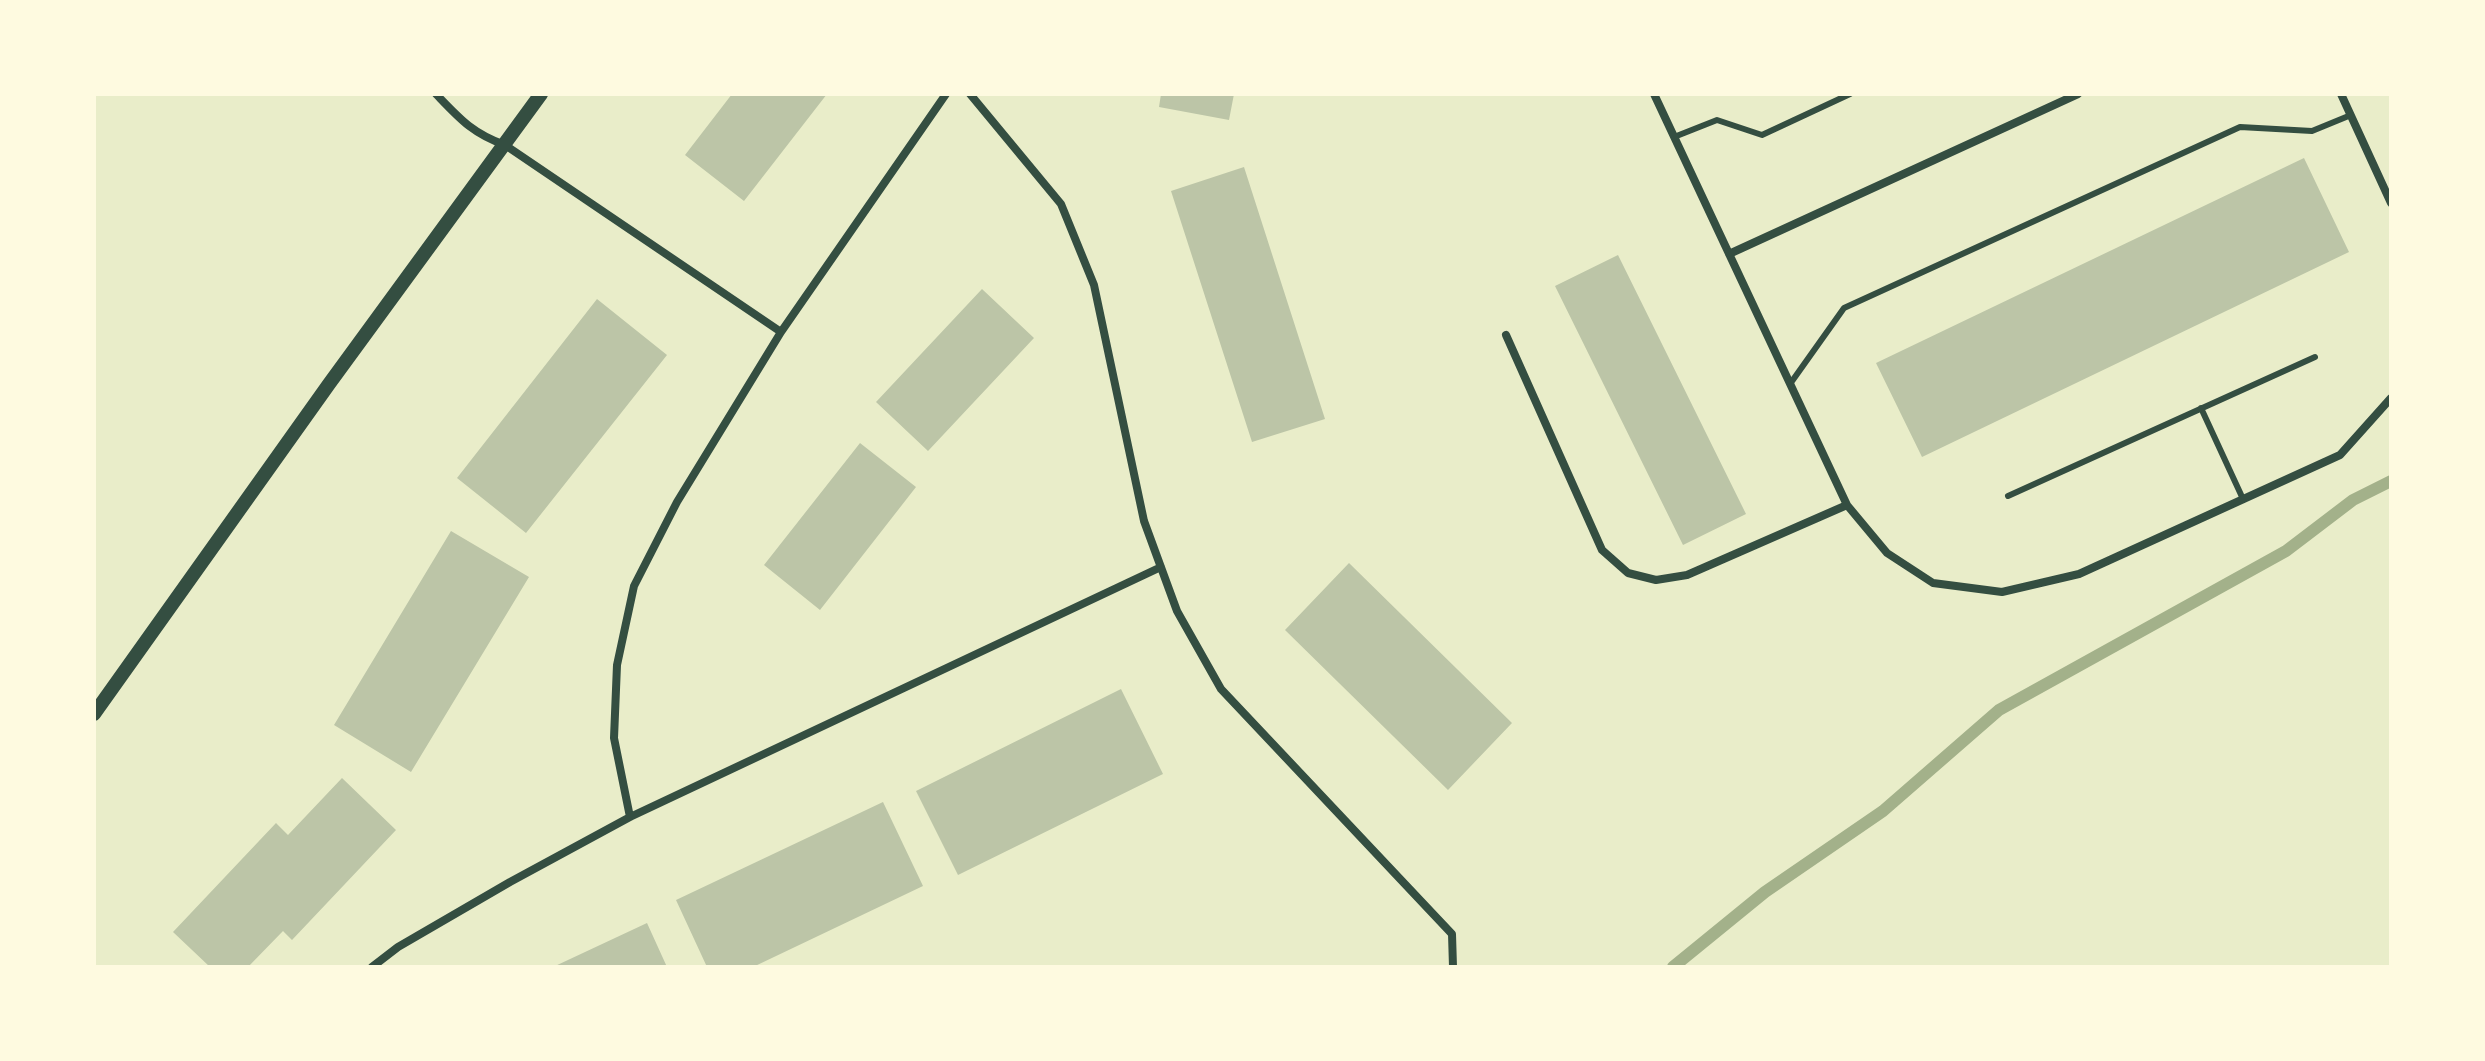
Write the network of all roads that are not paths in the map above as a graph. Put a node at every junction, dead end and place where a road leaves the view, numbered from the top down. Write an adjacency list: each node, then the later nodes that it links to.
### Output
1 (436, 94): 11 (street)
2 (541, 94): 11 (street)
3 (946, 94): 14 (street)
4 (970, 94): 23 (street)
5 (1654, 94): 10 (street)
6 (1850, 94): 10 (lane)
7 (2078, 94): 13 (street)
8 (2341, 94): 9 (street)
9 (2351, 115): 12 (street); 17 (lane)
10 (1674, 137): 13 (street)
11 (505, 145): 14 (street); 24 (street)
12 (2391, 203)
13 (1729, 254): 17 (street)
14 (781, 332): 25 (street)
15 (1506, 335): 22 (street)
16 (2315, 357): 19 (lane)
17 (1790, 384): 22 (street)
18 (2391, 398): 21 (street)
19 (2201, 408): 20 (lane); 21 (lane)
20 (2008, 496)
21 (2243, 499): 22 (street)
22 (1847, 505)
23 (1161, 567): 25 (street); 27 (street)
24 (94, 714)
25 (630, 817): 26 (street)
26 (372, 967)
27 (1453, 967)

